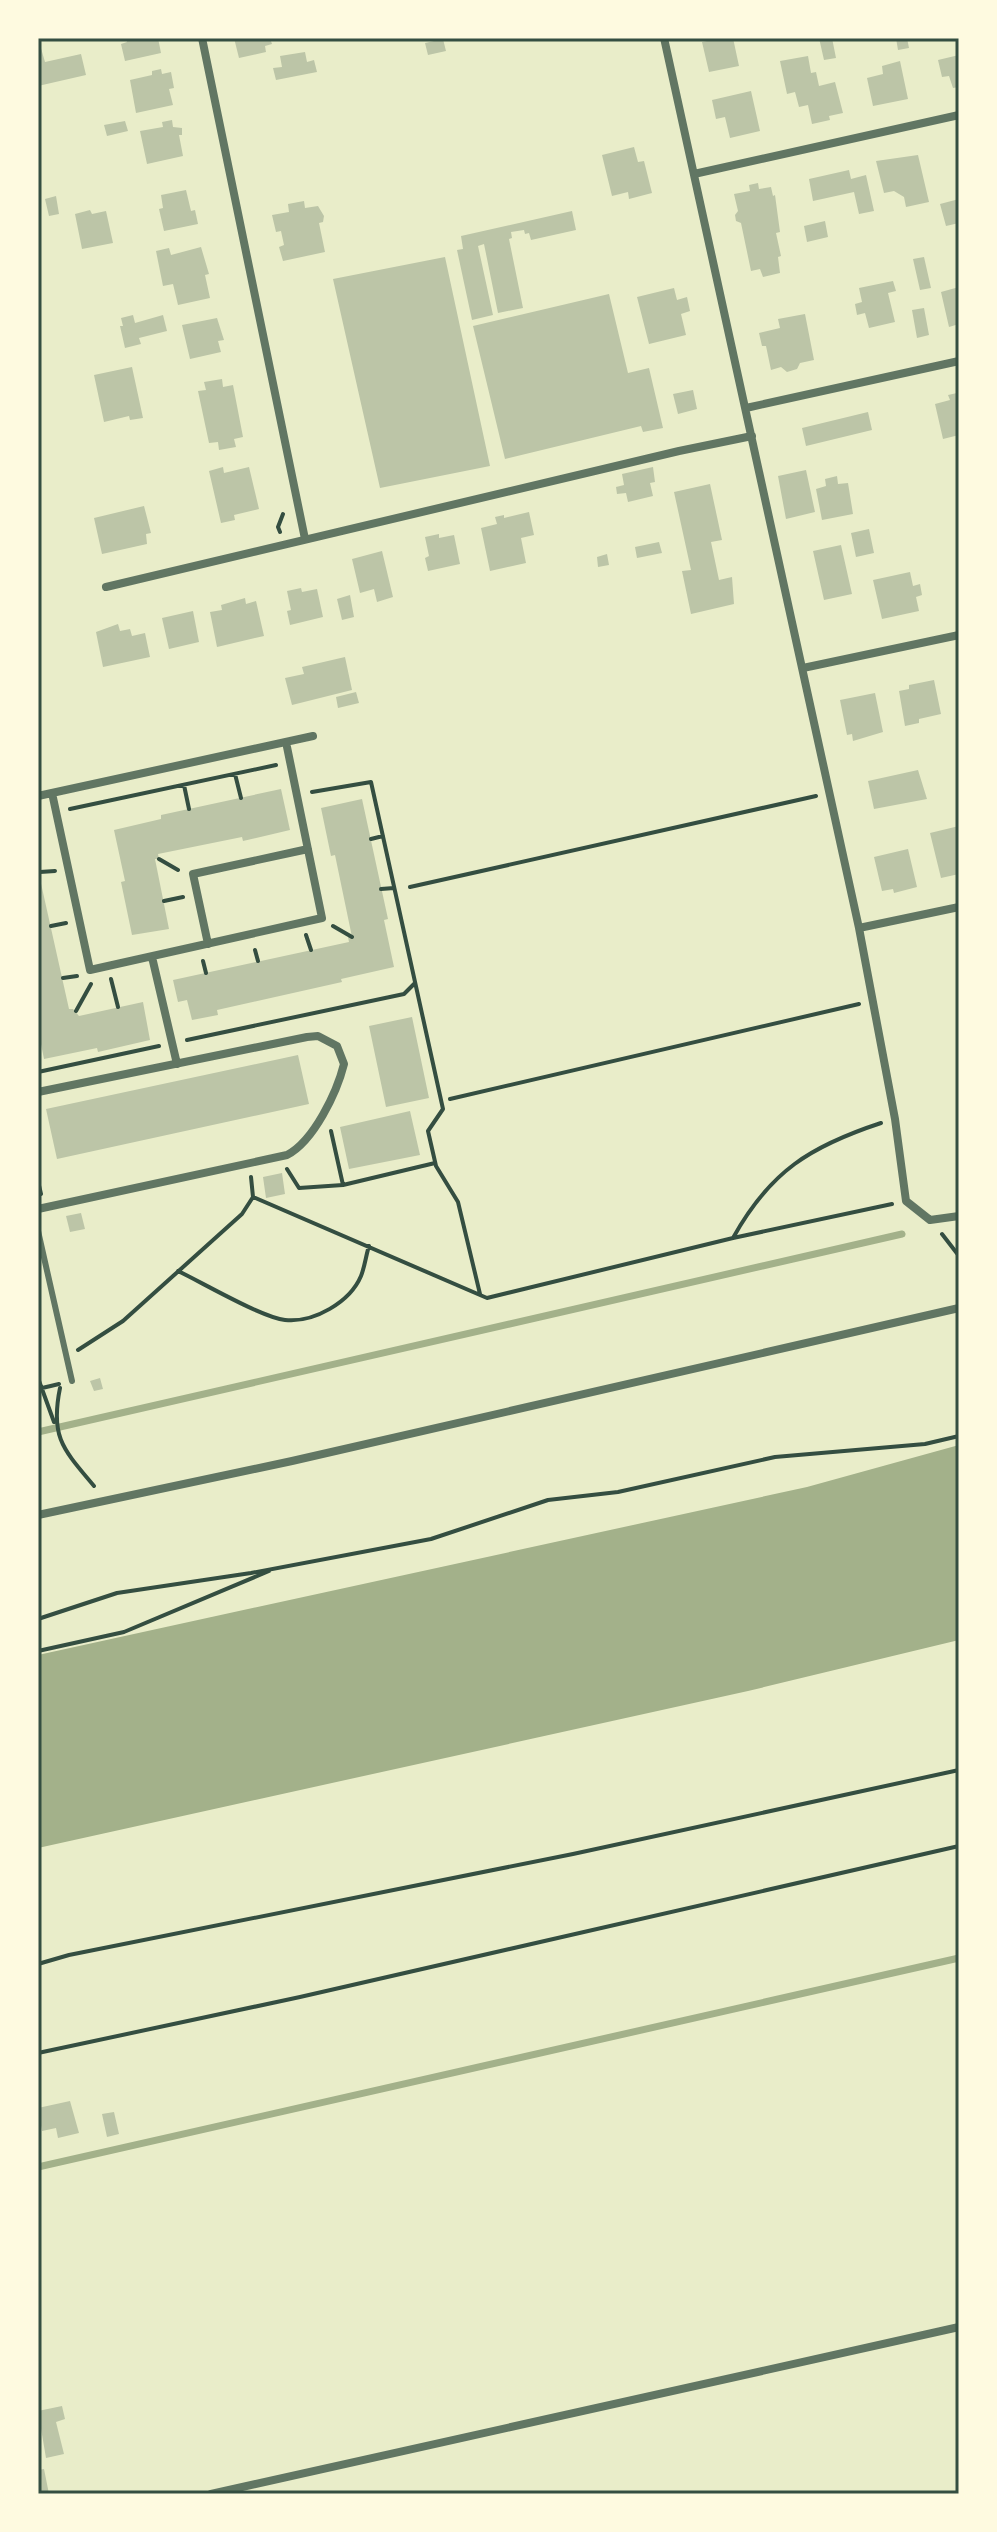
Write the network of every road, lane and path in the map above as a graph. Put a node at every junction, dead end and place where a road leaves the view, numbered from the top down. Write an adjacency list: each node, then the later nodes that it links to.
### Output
1 (202, 38): 8 (street)
2 (664, 38): 4 (street)
3 (959, 115): 4 (street)
4 (694, 174): 6 (street)
5 (959, 361): 6 (street)
6 (746, 408): 7 (street)
7 (752, 436): 8 (street); 11 (street)
8 (305, 539): 9 (street)
9 (106, 587)
10 (959, 635): 11 (street)
11 (803, 668): 18 (street)
12 (313, 736): 13 (street)
13 (286, 742): 14 (street); 17 (street)
14 (291, 763): 15 (path); 19 (street)
15 (235, 774): 16 (path); 21 (path)
16 (184, 785): 22 (path); 23 (path)
17 (52, 793): 20 (street); 23 (street)
18 (830, 793): 29 (path); 34 (street)
19 (297, 794): 24 (path); 26 (street)
20 (38, 796)
21 (241, 798)
22 (189, 809)
23 (56, 813): 37 (street)
24 (383, 836): 25 (path); 30 (path)
25 (371, 839)
26 (308, 849): 28 (street); 36 (street)
27 (159, 859): 28 (path)
28 (193, 874): 36 (street)
29 (410, 887)
30 (394, 888): 31 (path); 40 (path)
31 (381, 889)
32 (959, 907): 34 (street)
33 (329, 924): 35 (path)
34 (859, 928): 41 (street)
35 (352, 937)
36 (208, 944): 37 (street)
37 (152, 957): 44 (street)
38 (109, 973): 42 (path)
39 (63, 978): 43 (path)
40 (415, 983): 44 (path); 53 (path)
41 (873, 1001): 48 (path); 50 (street)
42 (118, 1007)
43 (76, 1011)
44 (172, 1044): 45 (street); 46 (path)
45 (177, 1064): 47 (street); 49 (street)
46 (38, 1072)
47 (38, 1092)
48 (450, 1099)
49 (327, 1110): 51 (street); 54 (path)
50 (895, 1119): 56 (street); 61 (path)
51 (279, 1156): 52 (street); 54 (path)
52 (249, 1163): 55 (path); 57 (street)
53 (435, 1163): 54 (path); 65 (path)
54 (343, 1185)
55 (253, 1197): 62 (path); 64 (path)
56 (906, 1201): 59 (street); 61 (path)
57 (38, 1209)
58 (959, 1216): 59 (street)
59 (930, 1220): 63 (path)
60 (38, 1231): 67 (lane)
61 (733, 1238): 65 (path)
62 (369, 1246): 64 (path); 65 (path)
63 (959, 1256)
64 (178, 1271): 67 (path)
65 (480, 1294)
66 (959, 1308): 73 (street)
67 (67, 1357): 69 (lane)
68 (38, 1378): 71 (path)
69 (72, 1381)
70 (57, 1405): 71 (path)
71 (55, 1424): 73 (path)
72 (959, 1436): 75 (path)
73 (106, 1500): 74 (street)
74 (38, 1515)
75 (278, 1567): 76 (path); 77 (path)
76 (38, 1619)
77 (38, 1651)
78 (959, 1770): 80 (path)
79 (959, 1846): 81 (path)
80 (38, 1964)
81 (38, 2053)
82 (959, 2327): 83 (street)
83 (211, 2494)

